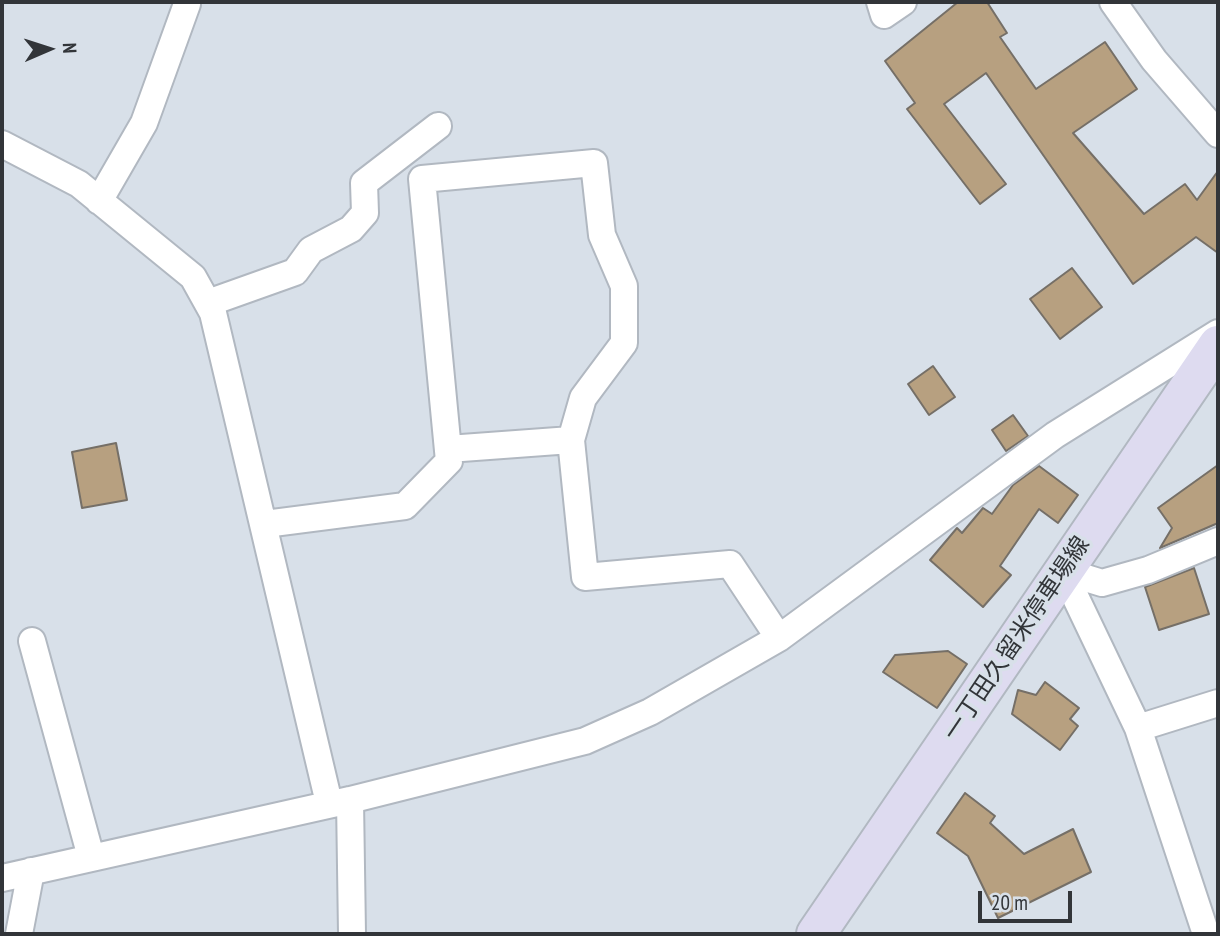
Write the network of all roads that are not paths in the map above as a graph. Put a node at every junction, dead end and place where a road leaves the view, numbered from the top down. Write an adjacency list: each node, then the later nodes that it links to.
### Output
1 (880, 2): 2 (street)
2 (903, 2)
3 (1113, 2): 6 (street)
4 (187, 4): 8 (street)
5 (438, 126): 9 (street)
6 (1218, 134)
7 (2, 144): 8 (street)
8 (99, 201): 9 (street)
9 (208, 303): 14 (street)
10 (1218, 333): 17 (street)
11 (1218, 345): 16 (main road, 一丁田久留米停車場線)
12 (571, 440): 13 (street); 13 (street); 17 (street)
13 (448, 449): 14 (street)
14 (265, 524): 21 (street)
15 (1218, 541): 16 (street)
16 (1063, 571): 20 (street); 27 (main road, 一丁田久留米停車場線)
17 (779, 638): 21 (street)
18 (32, 641): 22 (street)
19 (1218, 703): 20 (street)
20 (1138, 728): 28 (street)
21 (339, 802): 22 (street); 26 (street)
22 (91, 857): 23 (street)
23 (31, 871): 24 (street); 25 (street)
24 (2, 878)
25 (19, 934)
26 (352, 934)
27 (816, 934)
28 (1206, 934)

